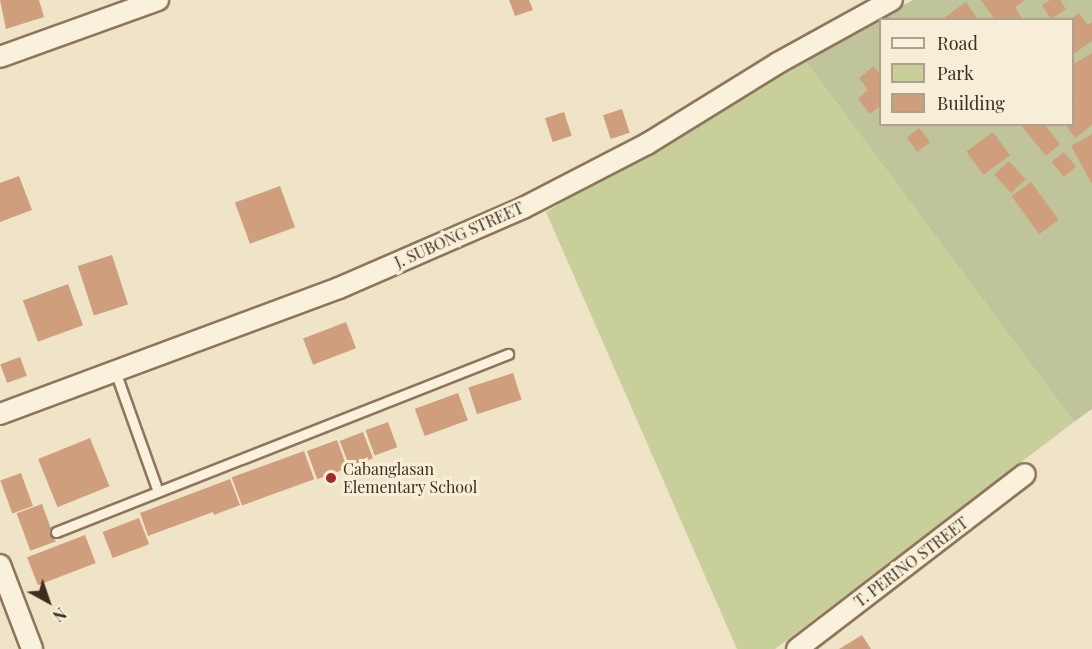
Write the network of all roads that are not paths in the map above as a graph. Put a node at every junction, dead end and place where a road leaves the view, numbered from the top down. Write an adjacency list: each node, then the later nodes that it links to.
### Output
1 (158, 0): 3 (street)
2 (892, 0): 5 (street, J. SUBONG STREET)
3 (0, 57)
4 (508, 354): 8 (lane)
5 (115, 371): 6 (street, J. SUBONG STREET); 8 (lane)
6 (0, 414)
7 (1025, 474): 12 (street, T. PERINO STREET)
8 (158, 492): 9 (lane)
9 (56, 532)
10 (0, 565): 11 (street)
11 (32, 649)
12 (797, 649)

